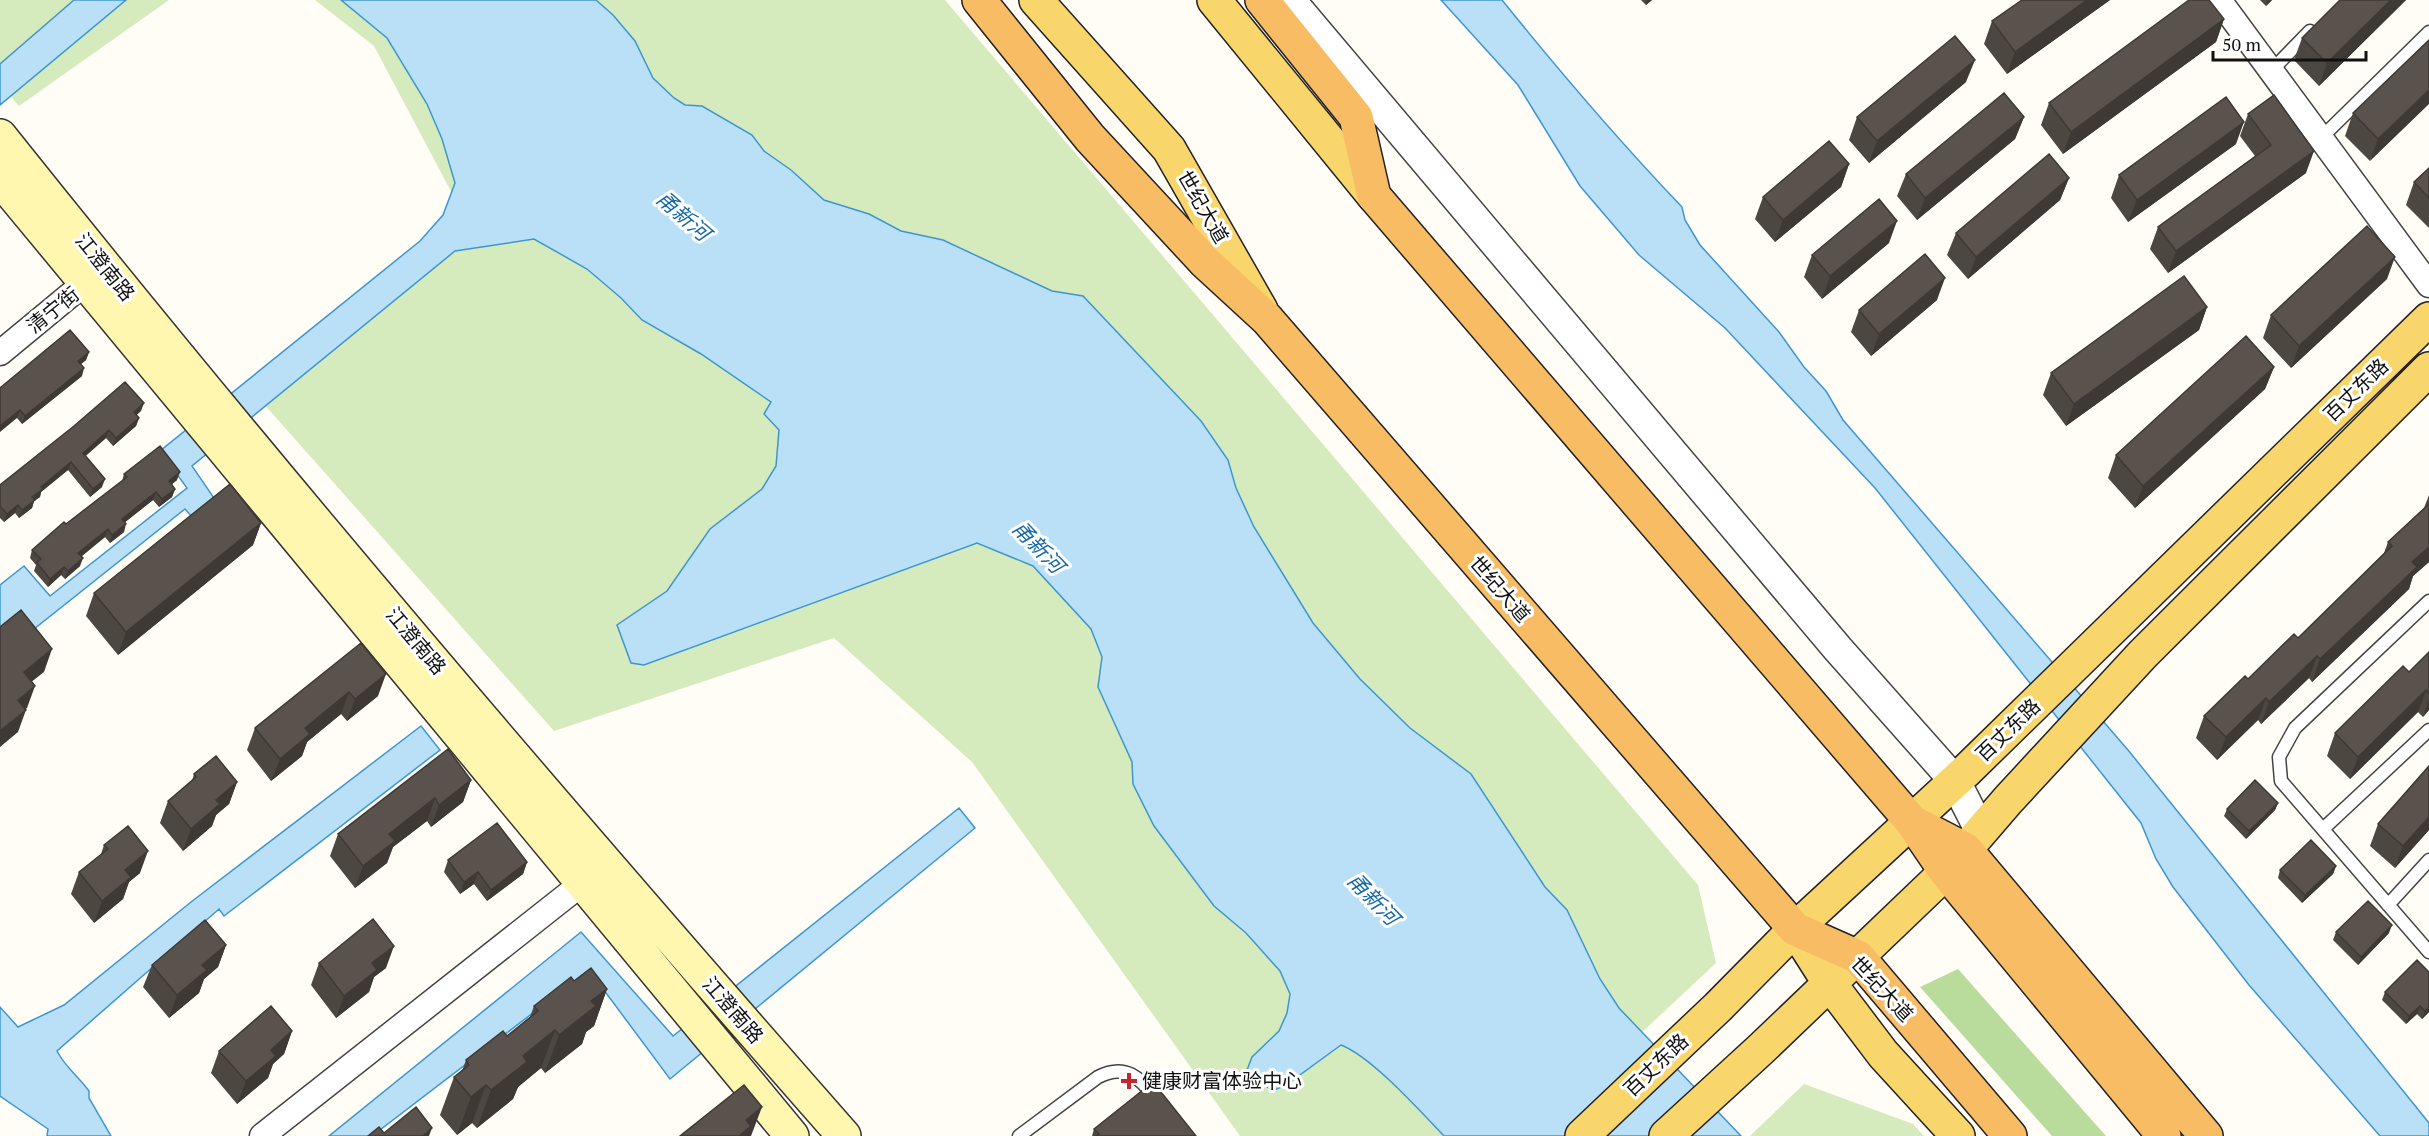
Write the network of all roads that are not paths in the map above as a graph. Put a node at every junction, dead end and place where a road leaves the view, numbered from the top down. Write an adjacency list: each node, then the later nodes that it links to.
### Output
1 (979, 0): 15 (highway)
2 (1036, 0): 15 (main road, 世纪大道)
3 (1214, 0): 12 (main road)
4 (2219, 0): 8 (street)
5 (1275, 5): 12 (highway); 21 (street)
6 (2318, 24): 8 (lane)
7 (2429, 32): 10 (lane)
8 (2271, 71): 10 (street)
9 (0, 136): 13 (main road, 江澄南路)
10 (2321, 138): 14 (street)
11 (0, 179): 13 (main road, 江澄南路)
12 (1374, 196): 22 (highway)
13 (95, 275): 17 (street, 清宁街); 26 (main road, 江澄南路)
14 (2429, 285)
15 (1267, 319): 28 (highway, 世纪大道)
16 (2429, 319): 21 (main road, 百丈东路)
17 (0, 353)
18 (2429, 369): 24 (main road, 百丈东路)
19 (2429, 601): 23 (lane)
20 (2429, 730): 23 (lane)
21 (1965, 771): 22 (main road, 百丈东路); 24 (street)
22 (1912, 822): 24 (highway); 28 (main road, 百丈东路)
23 (2323, 829): 27 (lane)
24 (1964, 851): 30 (main road, 百丈东路); 41 (highway); 42 (highway)
25 (2429, 860): 27 (lane)
26 (594, 874): 33 (street); 34 (main road, 江澄南路); 35 (main road, 江澄南路)
27 (2388, 905): 29 (lane)
28 (1795, 929): 30 (highway, 世纪大道); 31 (main road); 37 (main road, 百丈东路)
29 (2429, 952)
30 (1858, 957): 31 (main road, 百丈东路); 40 (highway, 世纪大道)
31 (1830, 984): 38 (main road, 百丈东路); 39 (main road)
32 (1166, 1113): 36 (lane)
33 (262, 1136)
34 (792, 1136)
35 (844, 1136)
36 (1019, 1136)
37 (1582, 1136)
38 (1666, 1136)
39 (1958, 1136)
40 (2010, 1136)
41 (2164, 1136)
42 (2206, 1136)

